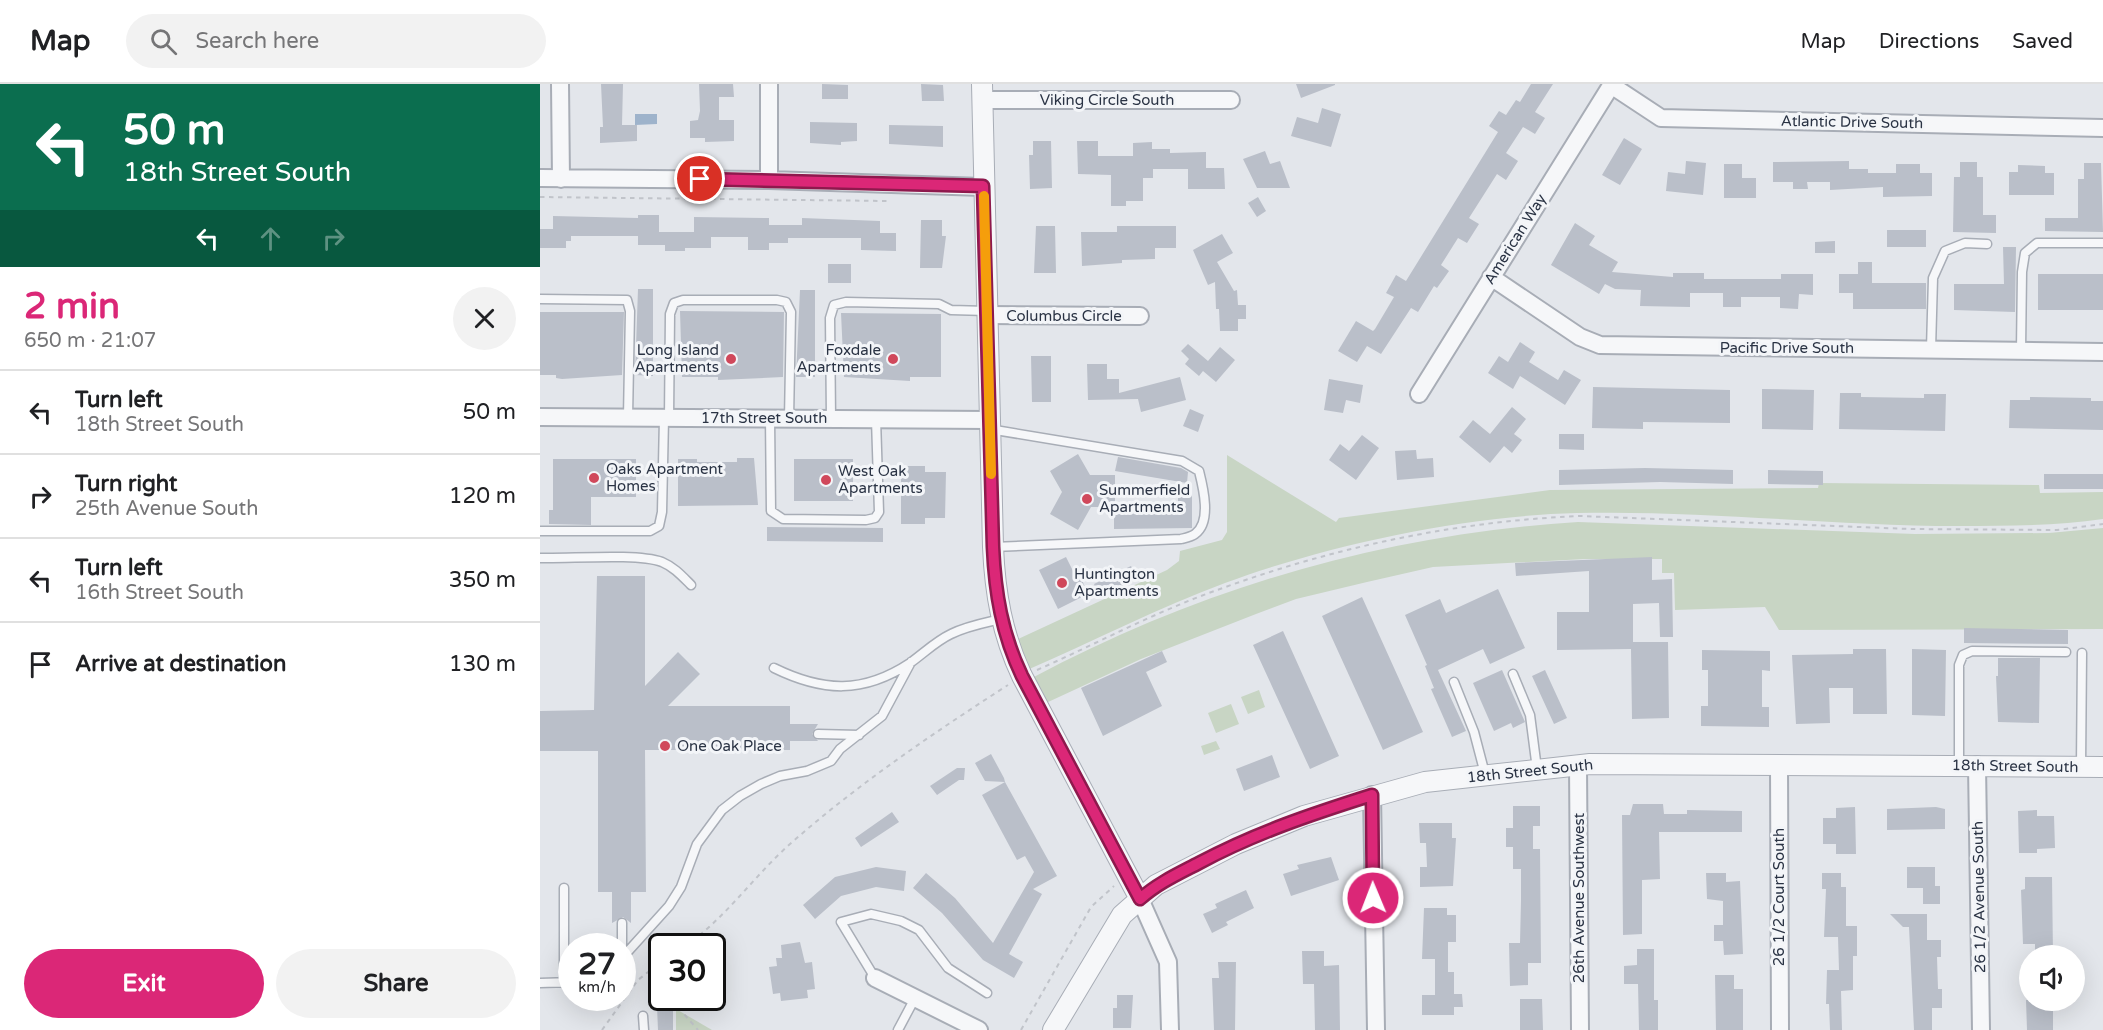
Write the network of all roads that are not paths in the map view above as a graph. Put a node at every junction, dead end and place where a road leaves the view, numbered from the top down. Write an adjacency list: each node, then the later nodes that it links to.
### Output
1 (560, 84): 8 (street)
2 (769, 84): 9 (street)
3 (1612, 84): 6 (street, Atlantic Drive South); 13 (street, American Way)
4 (982, 92): 5 (street, Viking Circle South); 10 (street)
5 (1231, 100)
6 (2103, 128)
7 (540, 178): 8 (street)
8 (561, 178): 9 (street)
9 (770, 180): 10 (street)
10 (983, 186): 15 (street)
11 (2103, 243): 18 (lane)
12 (1987, 244): 17 (lane)
13 (1491, 277): 17 (street, Pacific Drive South); 20 (street, American Way)
14 (540, 299): 22 (lane)
15 (988, 313): 16 (street, Columbus Circle); 26 (lane); 28 (street)
16 (1140, 316)
17 (1931, 349): 18 (street, Pacific Drive South)
18 (2020, 350): 19 (street, Pacific Drive South)
19 (2103, 352)
20 (1419, 394)
21 (540, 417): 22 (street, 17th Street South)
22 (628, 417): 23 (street, 17th Street South)
23 (667, 418): 24 (street, 17th Street South); 25 (lane); 29 (lane)
24 (770, 418): 25 (street, 17th Street South); 27 (lane)
25 (789, 418): 26 (street, 17th Street South)
26 (831, 419): 27 (street, 17th Street South)
27 (876, 419): 28 (street, 17th Street South)
28 (989, 425): 30 (street); 30 (lane)
29 (540, 531)
30 (993, 547): 33 (street)
31 (540, 558): 32 (lane)
32 (692, 585)
33 (1001, 619): 36 (lane); 51 (street)
34 (2066, 652): 43 (lane)
35 (2082, 654): 45 (lane)
36 (911, 662): 37 (lane); 41 (lane)
37 (774, 668)
38 (1513, 674): 47 (lane)
39 (1454, 682): 48 (lane)
40 (818, 734): 41 (lane)
41 (860, 735): 55 (lane)
42 (1779, 764): 43 (street, 18th Street South); 44 (street, 18th Street South); 69 (street, 26 1/2 Court South)
43 (1968, 765): 45 (street, 18th Street South); 70 (street, 26 1/2 Avenue South)
44 (1578, 766): 47 (street, 18th Street South); 68 (street, 26th Avenue Southwest)
45 (2081, 766): 46 (street, 18th Street South)
46 (2103, 767)
47 (1537, 770): 48 (street, 18th Street South)
48 (1485, 775): 49 (street, 18th Street South)
49 (1372, 795): 51 (street, 18th Street South); 67 (street)
50 (564, 888): 53 (lane)
51 (1140, 899): 65 (street, 18th Street South); 66 (street)
52 (622, 923): 54 (lane)
53 (566, 933)
54 (622, 933)
55 (636, 943)
56 (876, 978): 59 (lane); 60 (street)
57 (558, 983): 58 (lane)
58 (540, 984)
59 (987, 993)
60 (915, 998): 63 (lane); 64 (street)
61 (643, 1016): 62 (lane)
62 (644, 1030)
63 (898, 1030)
64 (980, 1030)
65 (1053, 1030)
66 (1170, 1030)
67 (1376, 1030)
68 (1580, 1030)
69 (1780, 1030)
70 (1981, 1030)

